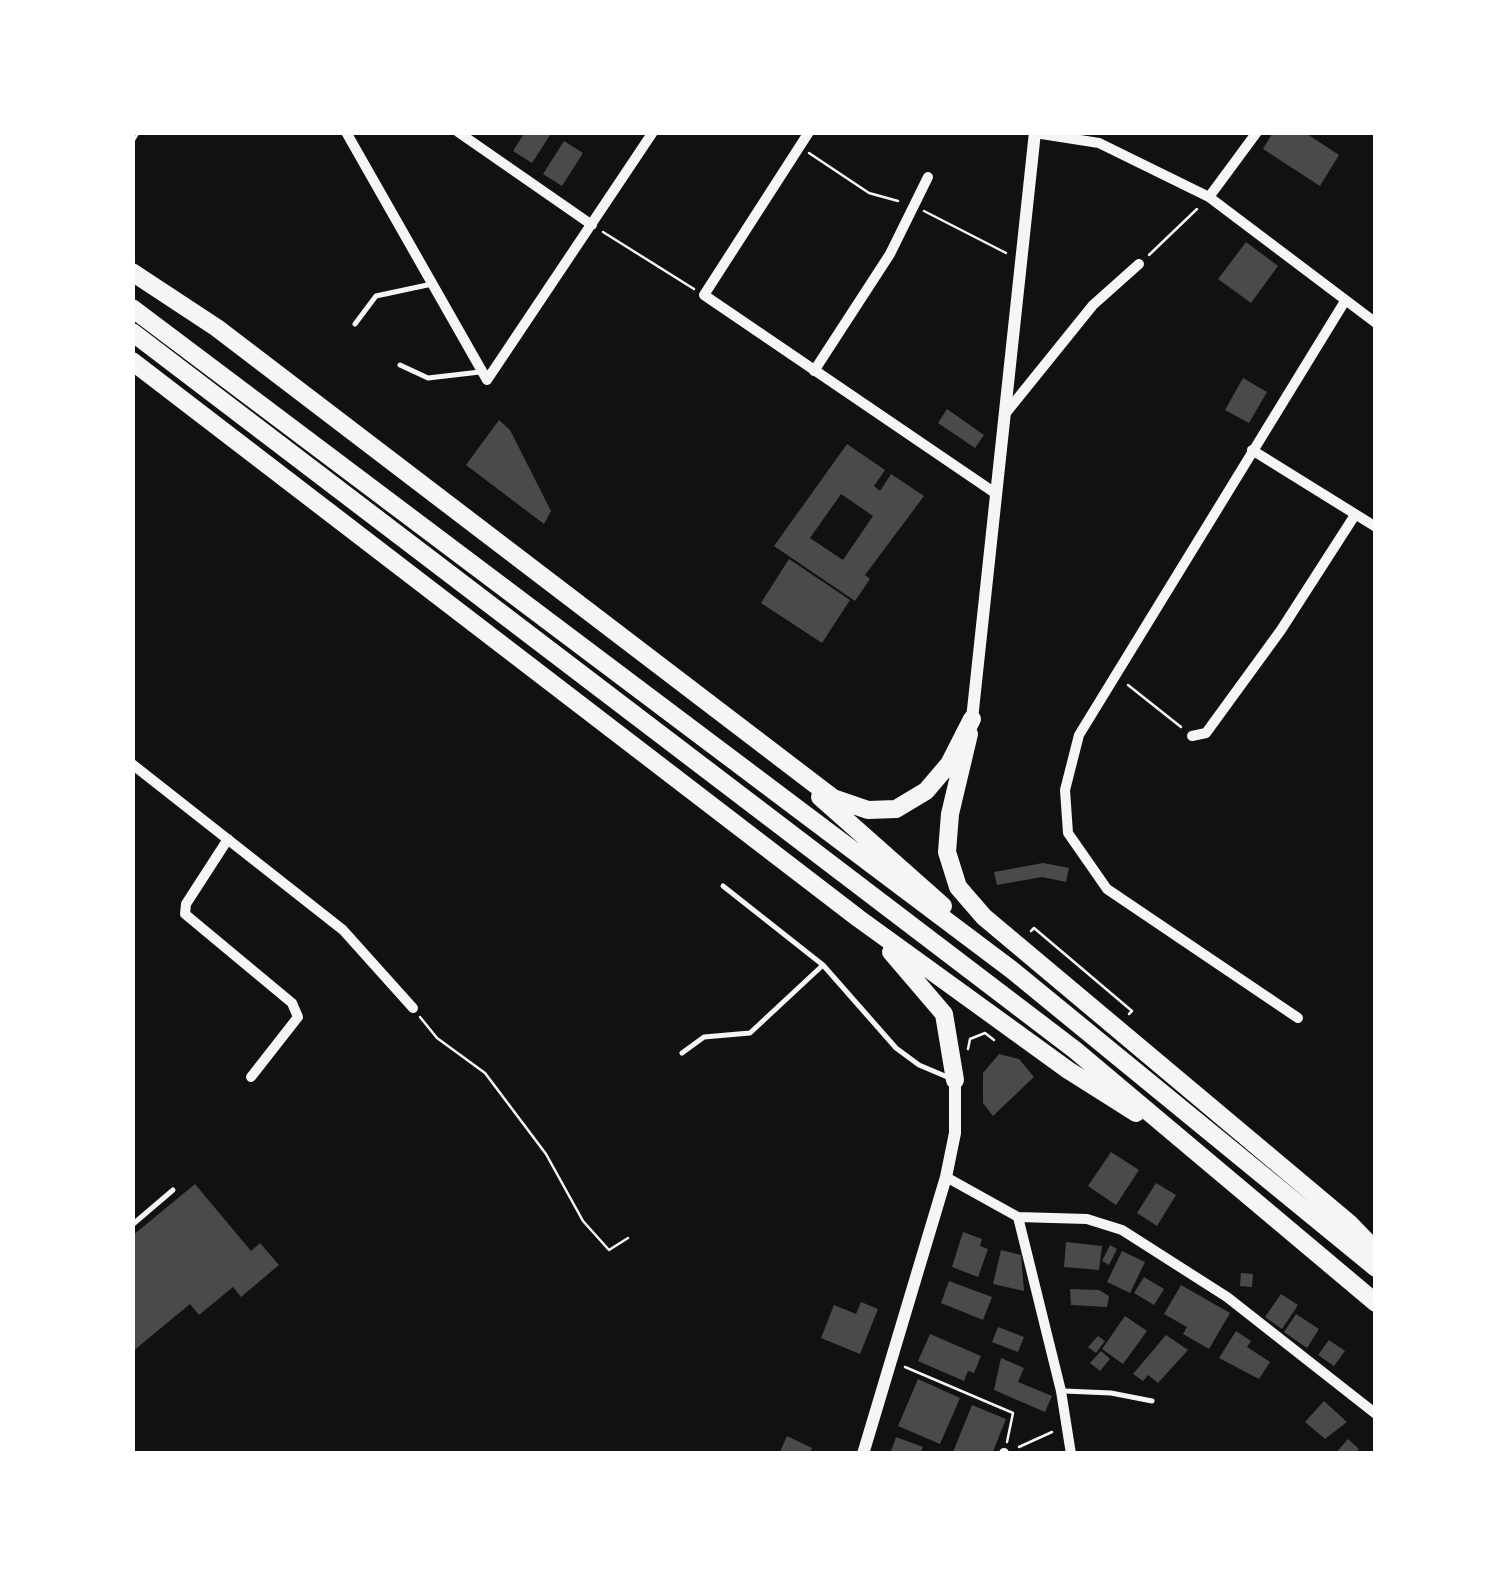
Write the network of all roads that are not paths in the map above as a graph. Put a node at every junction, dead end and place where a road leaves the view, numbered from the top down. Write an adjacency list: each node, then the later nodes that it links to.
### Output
1 (346, 132): 12 (street)
2 (458, 132): 9 (street)
3 (654, 132): 9 (street)
4 (809, 132): 20 (street)
5 (1257, 132): 8 (street)
6 (1035, 133): 8 (street); 22 (street)
7 (928, 177): 20 (street)
8 (1209, 197): 13 (street)
9 (592, 225): 21 (street)
10 (1140, 264): 22 (street)
11 (132, 272): 29 (highway)
12 (432, 284): 16 (lane); 21 (street)
13 (1345, 301): 15 (street); 23 (street)
14 (132, 308): 35 (highway)
15 (1376, 322)
16 (355, 324)
17 (132, 332): 41 (highway)
18 (132, 361): 33 (highway)
19 (400, 365): 21 (lane)
20 (814, 371): 24 (street)
21 (485, 376)
22 (1004, 415): 24 (street)
23 (1252, 450): 25 (street); 37 (street)
24 (996, 493): 27 (street)
25 (1355, 515): 26 (street); 28 (street)
26 (1376, 527)
27 (972, 719): 29 (highway); 46 (highway)
28 (1192, 736)
29 (759, 745): 35 (highway)
30 (132, 764): 31 (street)
31 (228, 839): 36 (street); 40 (street)
32 (723, 886): 34 (lane)
33 (858, 918): 39 (highway); 41 (highway)
34 (823, 965): 38 (lane); 39 (lane)
35 (1012, 970): 47 (highway)
36 (413, 1008)
37 (1298, 1018)
38 (682, 1053)
39 (961, 1073): 42 (street)
40 (251, 1077)
41 (1196, 1150): 48 (highway)
42 (946, 1177): 44 (street); 52 (street)
43 (173, 1190): 45 (lane)
44 (1018, 1217): 49 (street); 51 (street)
45 (132, 1225)
46 (1376, 1251)
47 (1376, 1268)
48 (1376, 1303)
49 (1061, 1391): 50 (lane); 53 (street)
50 (1152, 1401)
51 (1376, 1414)
52 (863, 1454)
53 (1071, 1454)

